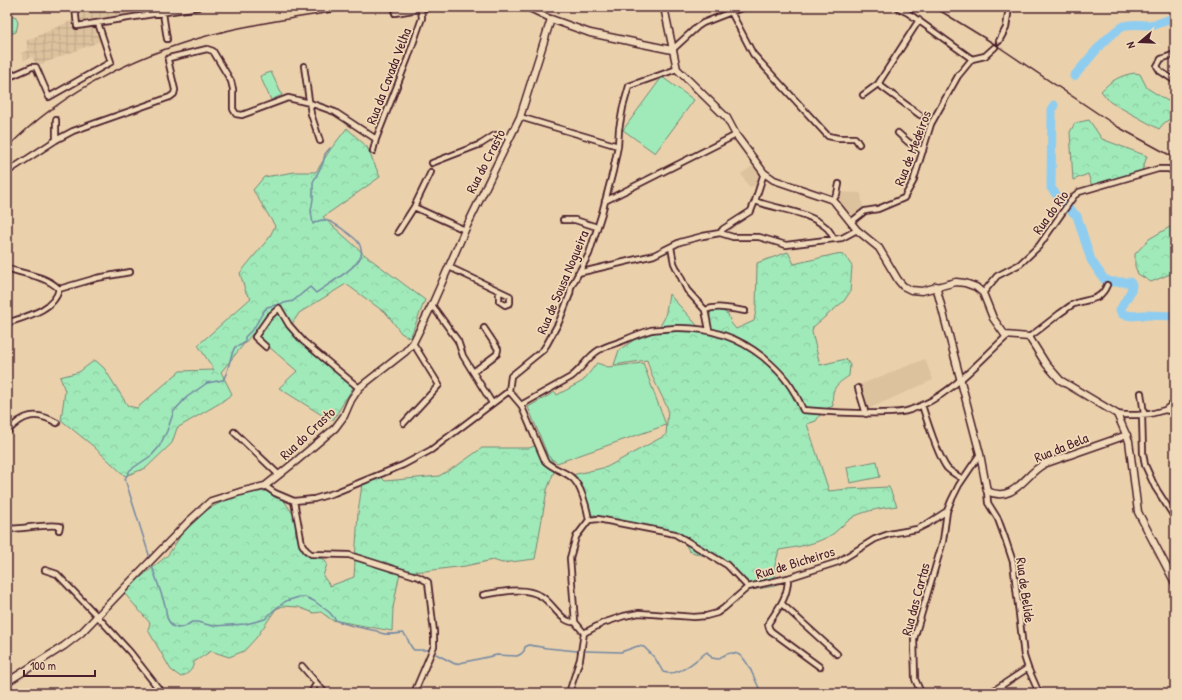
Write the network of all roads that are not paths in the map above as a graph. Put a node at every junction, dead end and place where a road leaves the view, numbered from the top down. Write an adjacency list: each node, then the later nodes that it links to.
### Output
1 (75, 7): 15 (street)
2 (198, 7): 11 (street)
3 (431, 7): 9 (street)
4 (526, 7): 13 (street)
5 (664, 7): 19 (street)
6 (744, 7): 10 (street)
7 (897, 7): 14 (street)
8 (1009, 7): 17 (street)
9 (421, 9): 12 (street); 35 (street, Rua da Cavada Velha)
10 (731, 12): 19 (street); 38 (street)
11 (163, 13): 15 (street); 16 (street)
12 (395, 13)
13 (551, 19): 19 (street); 30 (street, Rua do Crasto)
14 (919, 20): 21 (street); 26 (street)
15 (98, 23): 24 (street)
16 (167, 39)
17 (999, 41)
18 (995, 47): 21 (street, Rua de Medeiros)
19 (672, 50): 23 (street)
20 (1175, 54): 25 (street)
21 (972, 59): 41 (street, Rua de Medeiros)
22 (304, 66): 28 (street)
23 (677, 69): 33 (street); 39 (street, Rua de Sousa Nogueira)
24 (14, 75)
25 (1175, 81)
26 (878, 84): 27 (street); 29 (street)
27 (863, 95)
28 (310, 103): 35 (street); 36 (street); 37 (street)
29 (920, 115)
30 (520, 117): 34 (street, Rua do Crasto); 39 (street)
31 (56, 120): 36 (street)
32 (898, 133): 41 (street)
33 (736, 135): 48 (street); 51 (street)
34 (511, 137): 42 (street); 57 (street, Rua do Crasto)
35 (376, 139): 40 (street, Rua da Cavada Velha)
36 (56, 140): 46 (street)
37 (320, 141)
38 (859, 144)
39 (618, 146): 51 (street, Rua de Sousa Nogueira)
40 (373, 151)
41 (923, 151): 55 (street, Rua de Medeiros)
42 (432, 163)
43 (1170, 163): 44 (street)
44 (1167, 169): 45 (street, Rua do Rio); 71 (street, Rua do Rio)
45 (1175, 170)
46 (7, 172)
47 (431, 172): 53 (street)
48 (764, 173): 50 (street); 52 (street)
49 (839, 184): 50 (street)
50 (833, 200): 55 (street)
51 (605, 201): 56 (street, Rua de Sousa Nogueira)
52 (755, 201): 60 (street); 61 (street)
53 (414, 207): 57 (street); 59 (street)
54 (562, 220): 56 (street)
55 (851, 222): 58 (street)
56 (597, 227): 66 (street, Rua de Sousa Nogueira)
57 (464, 230): 63 (street, Rua do Crasto)
58 (857, 230): 61 (street); 68 (street)
59 (398, 232)
60 (720, 233): 61 (street); 62 (street)
61 (834, 239)
62 (671, 247): 66 (street); 73 (street)
63 (448, 267): 70 (street); 72 (street, Rua do Crasto)
64 (7, 268): 69 (street)
65 (130, 272): 69 (street)
66 (578, 273): 86 (street, Rua de Sousa Nogueira)
67 (1107, 285): 79 (street)
68 (936, 286): 71 (street); 83 (street)
69 (60, 288): 75 (street)
70 (499, 291)
71 (983, 293): 78 (street)
72 (432, 304): 80 (street, Rua do Crasto); 82 (street)
73 (705, 310): 74 (street); 77 (street)
74 (745, 311)
75 (7, 323)
76 (484, 328): 82 (street)
77 (709, 330): 90 (street); 94 (street)
78 (1007, 336): 79 (street); 83 (street)
79 (1029, 337): 95 (street)
80 (413, 344): 84 (street, Rua do Crasto); 98 (street)
81 (266, 346): 84 (street)
82 (473, 372): 89 (street)
83 (962, 380): 91 (street); 102 (street)
84 (359, 388): 103 (street, Rua do Crasto)
85 (858, 388): 94 (street)
86 (509, 391): 89 (street); 90 (street)
87 (1141, 393): 96 (street)
88 (1175, 402): 92 (street)
89 (492, 403): 107 (street)
90 (521, 404): 110 (street)
91 (922, 405): 94 (street); 104 (street)
92 (1165, 410): 93 (street); 96 (street)
93 (1175, 412)
94 (866, 414)
95 (1117, 414): 96 (street); 101 (street)
96 (1143, 415): 109 (street)
97 (57, 423): 99 (street)
98 (404, 424)
99 (7, 432)
100 (234, 432): 103 (street)
101 (1127, 436): 106 (street, Rua da Bela); 115 (street)
102 (980, 454): 104 (street); 106 (street)
103 (279, 476): 105 (street, Rua do Crasto)
104 (963, 479): 108 (street)
105 (265, 486): 107 (street); 119 (street, Rua do Crasto)
106 (987, 491): 125 (street, Rua de Belide)
107 (294, 501): 131 (street)
108 (947, 511): 114 (street, Rua de Bicheiros); 133 (street, Rua das Cartas)
109 (1175, 518)
110 (589, 520): 116 (street); 120 (street)
111 (7, 529): 112 (street)
112 (59, 530)
113 (45, 570): 119 (street)
114 (788, 578): 116 (street, Rua de Bicheiros); 118 (street)
115 (1175, 583)
116 (748, 587): 121 (street, Rua de Bicheiros)
117 (483, 595): 120 (street)
118 (782, 604): 122 (street); 124 (street)
119 (98, 617): 126 (street, Rua do Crasto); 128 (street)
120 (574, 622): 121 (street)
121 (584, 633): 132 (street)
122 (837, 654)
123 (302, 666): 127 (street)
124 (820, 667)
125 (1028, 668): 134 (street); 135 (street, Rua de Belide)
126 (7, 682)
127 (316, 684): 129 (street); 130 (street)
128 (162, 693)
129 (311, 693)
130 (325, 693)
131 (414, 693)
132 (569, 693)
133 (921, 693)
134 (990, 693)
135 (1039, 693)

